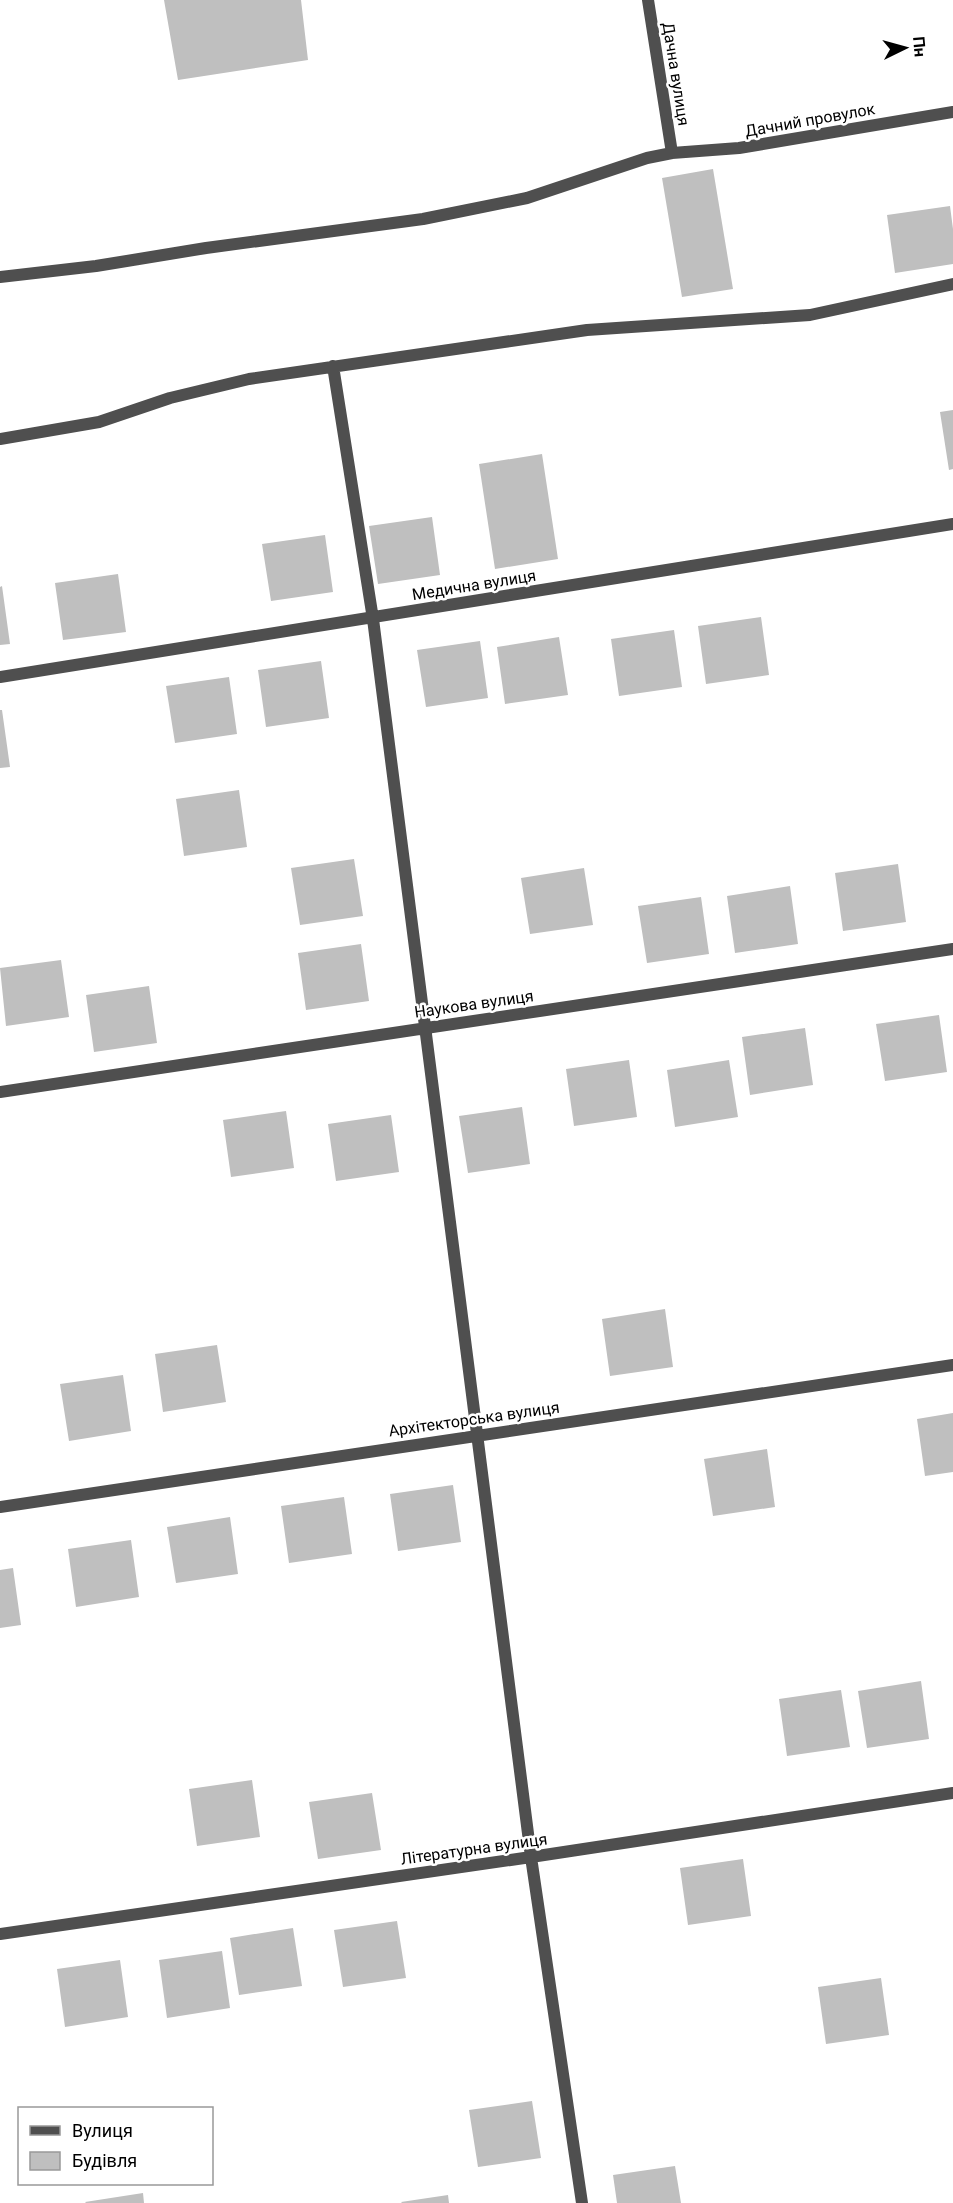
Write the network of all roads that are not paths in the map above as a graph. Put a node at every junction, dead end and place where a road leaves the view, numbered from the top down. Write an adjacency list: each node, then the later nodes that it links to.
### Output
1 (648, 0): 3 (street, Дачна вулиця)
2 (953, 112): 3 (street, Дачний провулок)
3 (672, 153): 4 (street, Дачний провулок)
4 (0, 277)
5 (953, 284): 6 (street)
6 (333, 366): 7 (street); 9 (street)
7 (0, 439)
8 (953, 524): 9 (street, Медична вулиця)
9 (373, 619): 10 (street, Медична вулиця); 12 (street)
10 (0, 677)
11 (953, 949): 12 (street, Наукова вулиця)
12 (424, 1028): 13 (street, Наукова вулиця); 15 (street)
13 (0, 1092)
14 (953, 1365): 15 (street, Архітекторська вулиця)
15 (477, 1436): 16 (street, Архітекторська вулиця); 18 (street)
16 (0, 1507)
17 (953, 1793): 18 (street, Літературна вулиця)
18 (531, 1857): 19 (street, Літературна вулиця); 20 (street)
19 (0, 1934)
20 (582, 2203)

